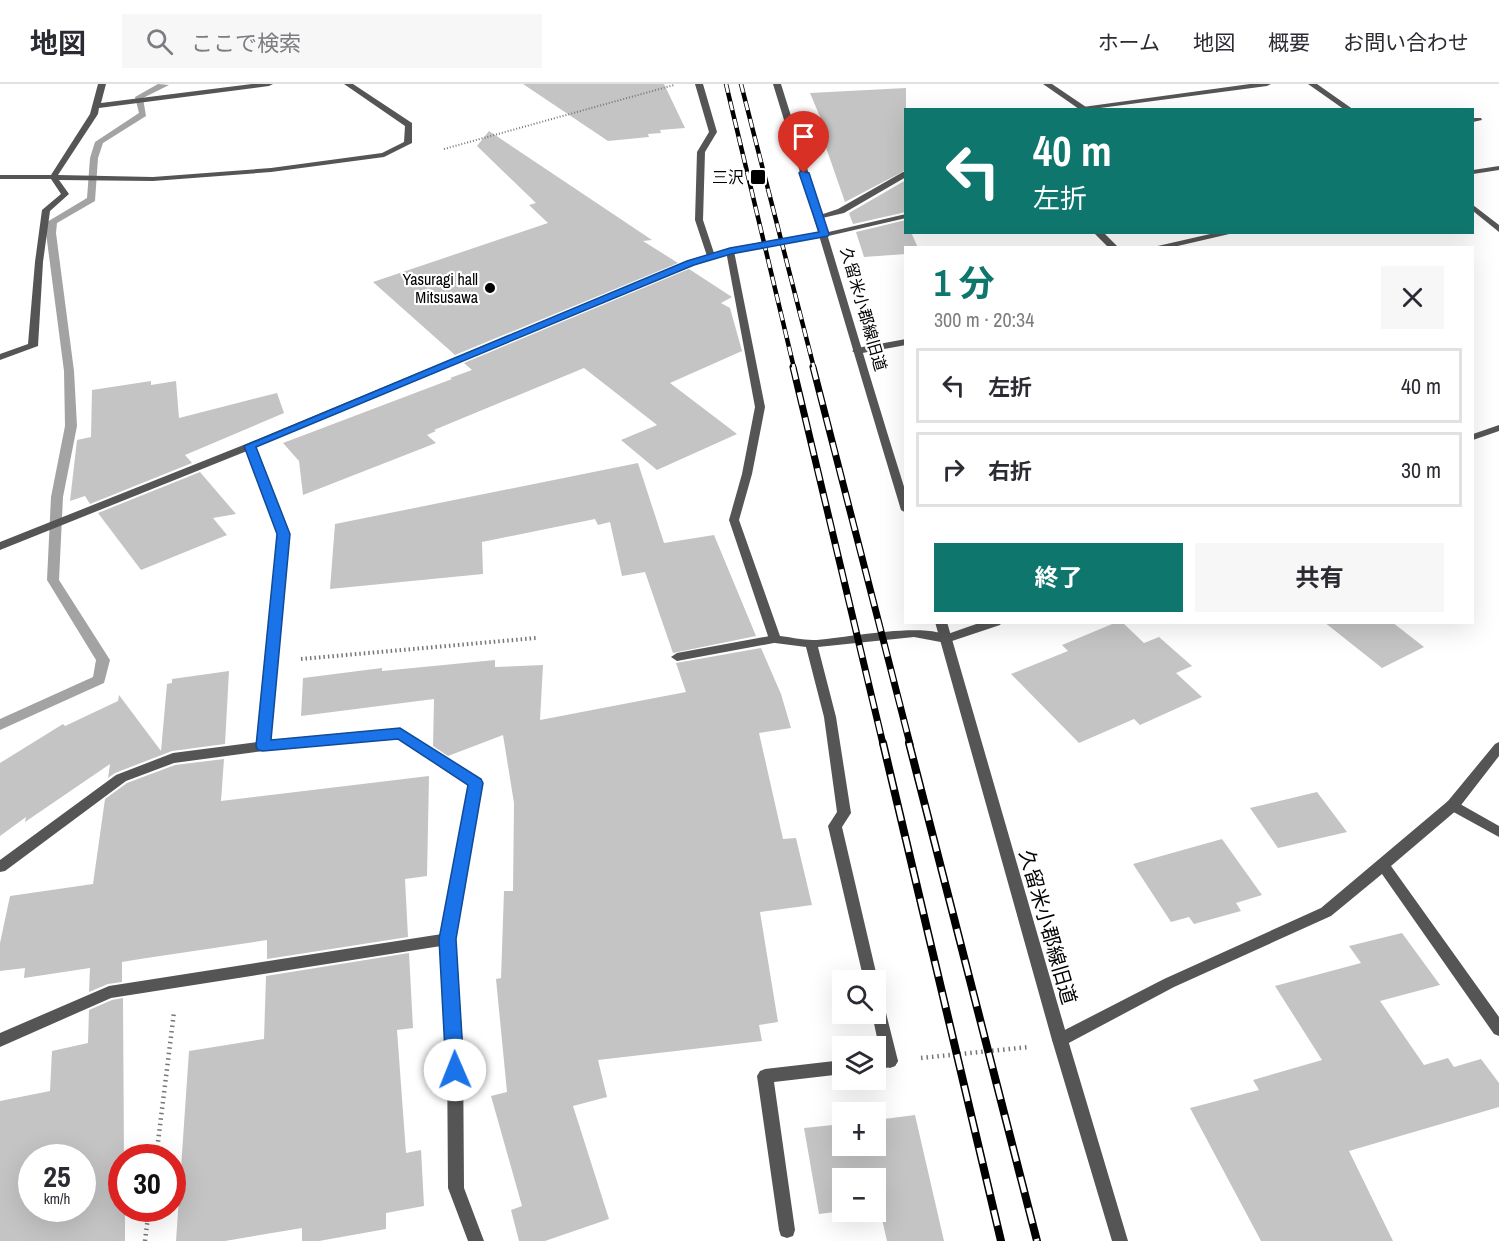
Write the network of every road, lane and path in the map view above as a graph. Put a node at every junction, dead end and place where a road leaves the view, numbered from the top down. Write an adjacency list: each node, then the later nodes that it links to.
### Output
1 (102, 84): 10 (street)
2 (269, 84): 10 (street)
3 (348, 84): 19 (street)
4 (678, 84): 14 (path)
5 (699, 84): 30 (street)
6 (777, 84): 22 (street, 久留米小郡線旧道)
7 (1047, 84): 11 (street)
8 (1267, 84): 11 (street)
9 (1312, 84): 13 (street)
10 (96, 106): 19 (street)
11 (1082, 107): 12 (street)
12 (1076, 108)
13 (1348, 108)
14 (444, 149)
15 (1499, 168): 16 (street)
16 (1474, 172)
17 (904, 175): 22 (street)
18 (0, 177): 19 (street)
19 (53, 177): 33 (street)
20 (1474, 208): 23 (street)
21 (904, 216): 24 (street)
22 (818, 217): 24 (street, 久留米小郡線旧道)
23 (1499, 229)
24 (824, 234): 29 (street); 32 (street, 久留米小郡線旧道)
25 (1099, 234): 27 (street)
26 (1224, 234): 28 (street)
27 (1113, 246)
28 (1163, 246)
29 (730, 251): 30 (street); 42 (street)
30 (711, 256): 36 (street)
31 (904, 342): 32 (street)
32 (857, 351): 37 (street, 久留米小郡線旧道)
33 (0, 357)
34 (1499, 428): 35 (street)
35 (1474, 437)
36 (250, 446): 38 (street); 46 (street)
37 (904, 504)
38 (0, 546)
39 (942, 624): 43 (street, 久留米小郡線旧道)
40 (990, 624): 43 (street)
41 (536, 638): 46 (path)
42 (775, 639): 44 (street); 45 (street)
43 (946, 639): 44 (street); 59 (street, 久留米小郡線旧道)
44 (811, 644): 54 (street)
45 (677, 657)
46 (271, 662): 47 (street)
47 (263, 746): 52 (street); 53 (street)
48 (1499, 747): 49 (street)
49 (1452, 805): 50 (street); 51 (street)
50 (1499, 832)
51 (1383, 865): 56 (street); 59 (street)
52 (0, 867)
53 (448, 939): 55 (street); 66 (street)
54 (868, 970)
55 (178, 981): 58 (street); 62 (path)
56 (1493, 1010): 57 (street)
57 (1499, 1029)
58 (0, 1040)
59 (1060, 1040): 60 (path); 67 (street, 久留米小郡線旧道)
60 (886, 1062)
61 (832, 1067): 64 (street)
62 (158, 1144)
63 (147, 1222): 65 (path)
64 (787, 1230)
65 (145, 1241)
66 (476, 1241)
67 (1120, 1241)

